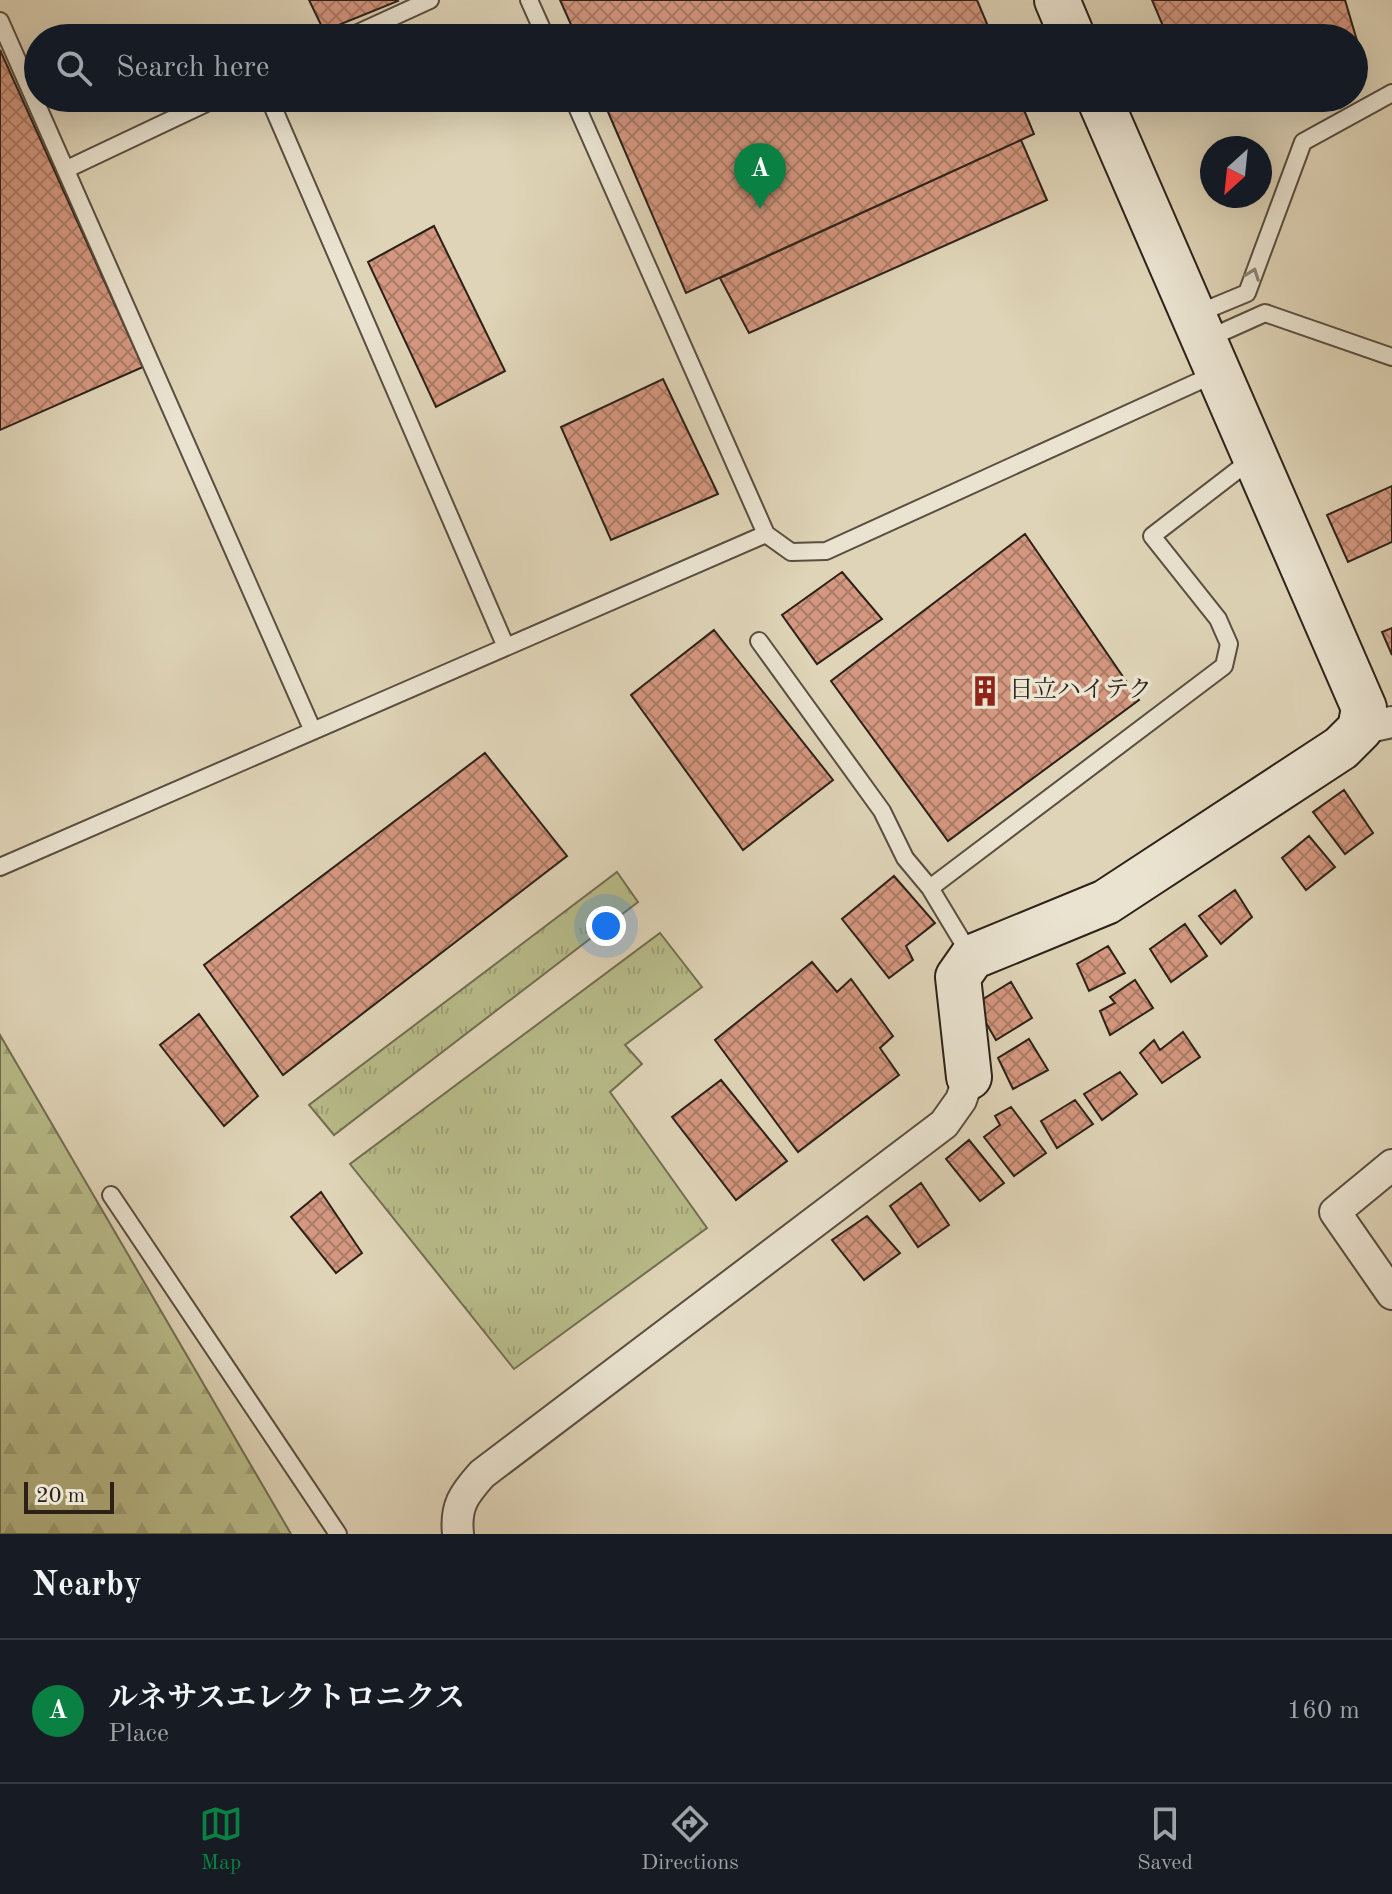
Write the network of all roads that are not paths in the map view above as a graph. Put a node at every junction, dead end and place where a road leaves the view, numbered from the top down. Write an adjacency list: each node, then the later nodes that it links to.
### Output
1 (430, 0): 5 (lane)
2 (529, 0): 6 (lane)
3 (1057, 0): 7 (street)
4 (0, 21): 8 (lane)
5 (378, 24)
6 (540, 24)
7 (1067, 24)
8 (24, 74)
9 (1392, 93): 10 (lane, one-way to 9)
10 (1368, 106)
11 (41, 112): 17 (lane)
12 (187, 112): 17 (lane)
13 (275, 112): 23 (lane)
14 (579, 112): 21 (lane)
15 (1105, 112): 18 (street)
16 (1357, 112): 18 (lane, one-way to 16)
17 (67, 169): 25 (lane)
18 (1205, 343): 19 (lane); 20 (street); 21 (lane)
19 (1392, 357)
20 (1255, 457): 24 (street); 27 (lane)
21 (766, 534): 23 (lane)
22 (759, 641): 27 (lane)
23 (506, 647): 25 (lane)
24 (1376, 726): 28 (street)
25 (313, 731): 26 (lane)
26 (0, 867)
27 (930, 888): 28 (lane)
28 (972, 957): 29 (street)
29 (969, 1077): 34 (street)
30 (1392, 1165): 32 (street)
31 (111, 1195): 33 (lane)
32 (1392, 1294)
33 (338, 1534)
34 (458, 1534)

